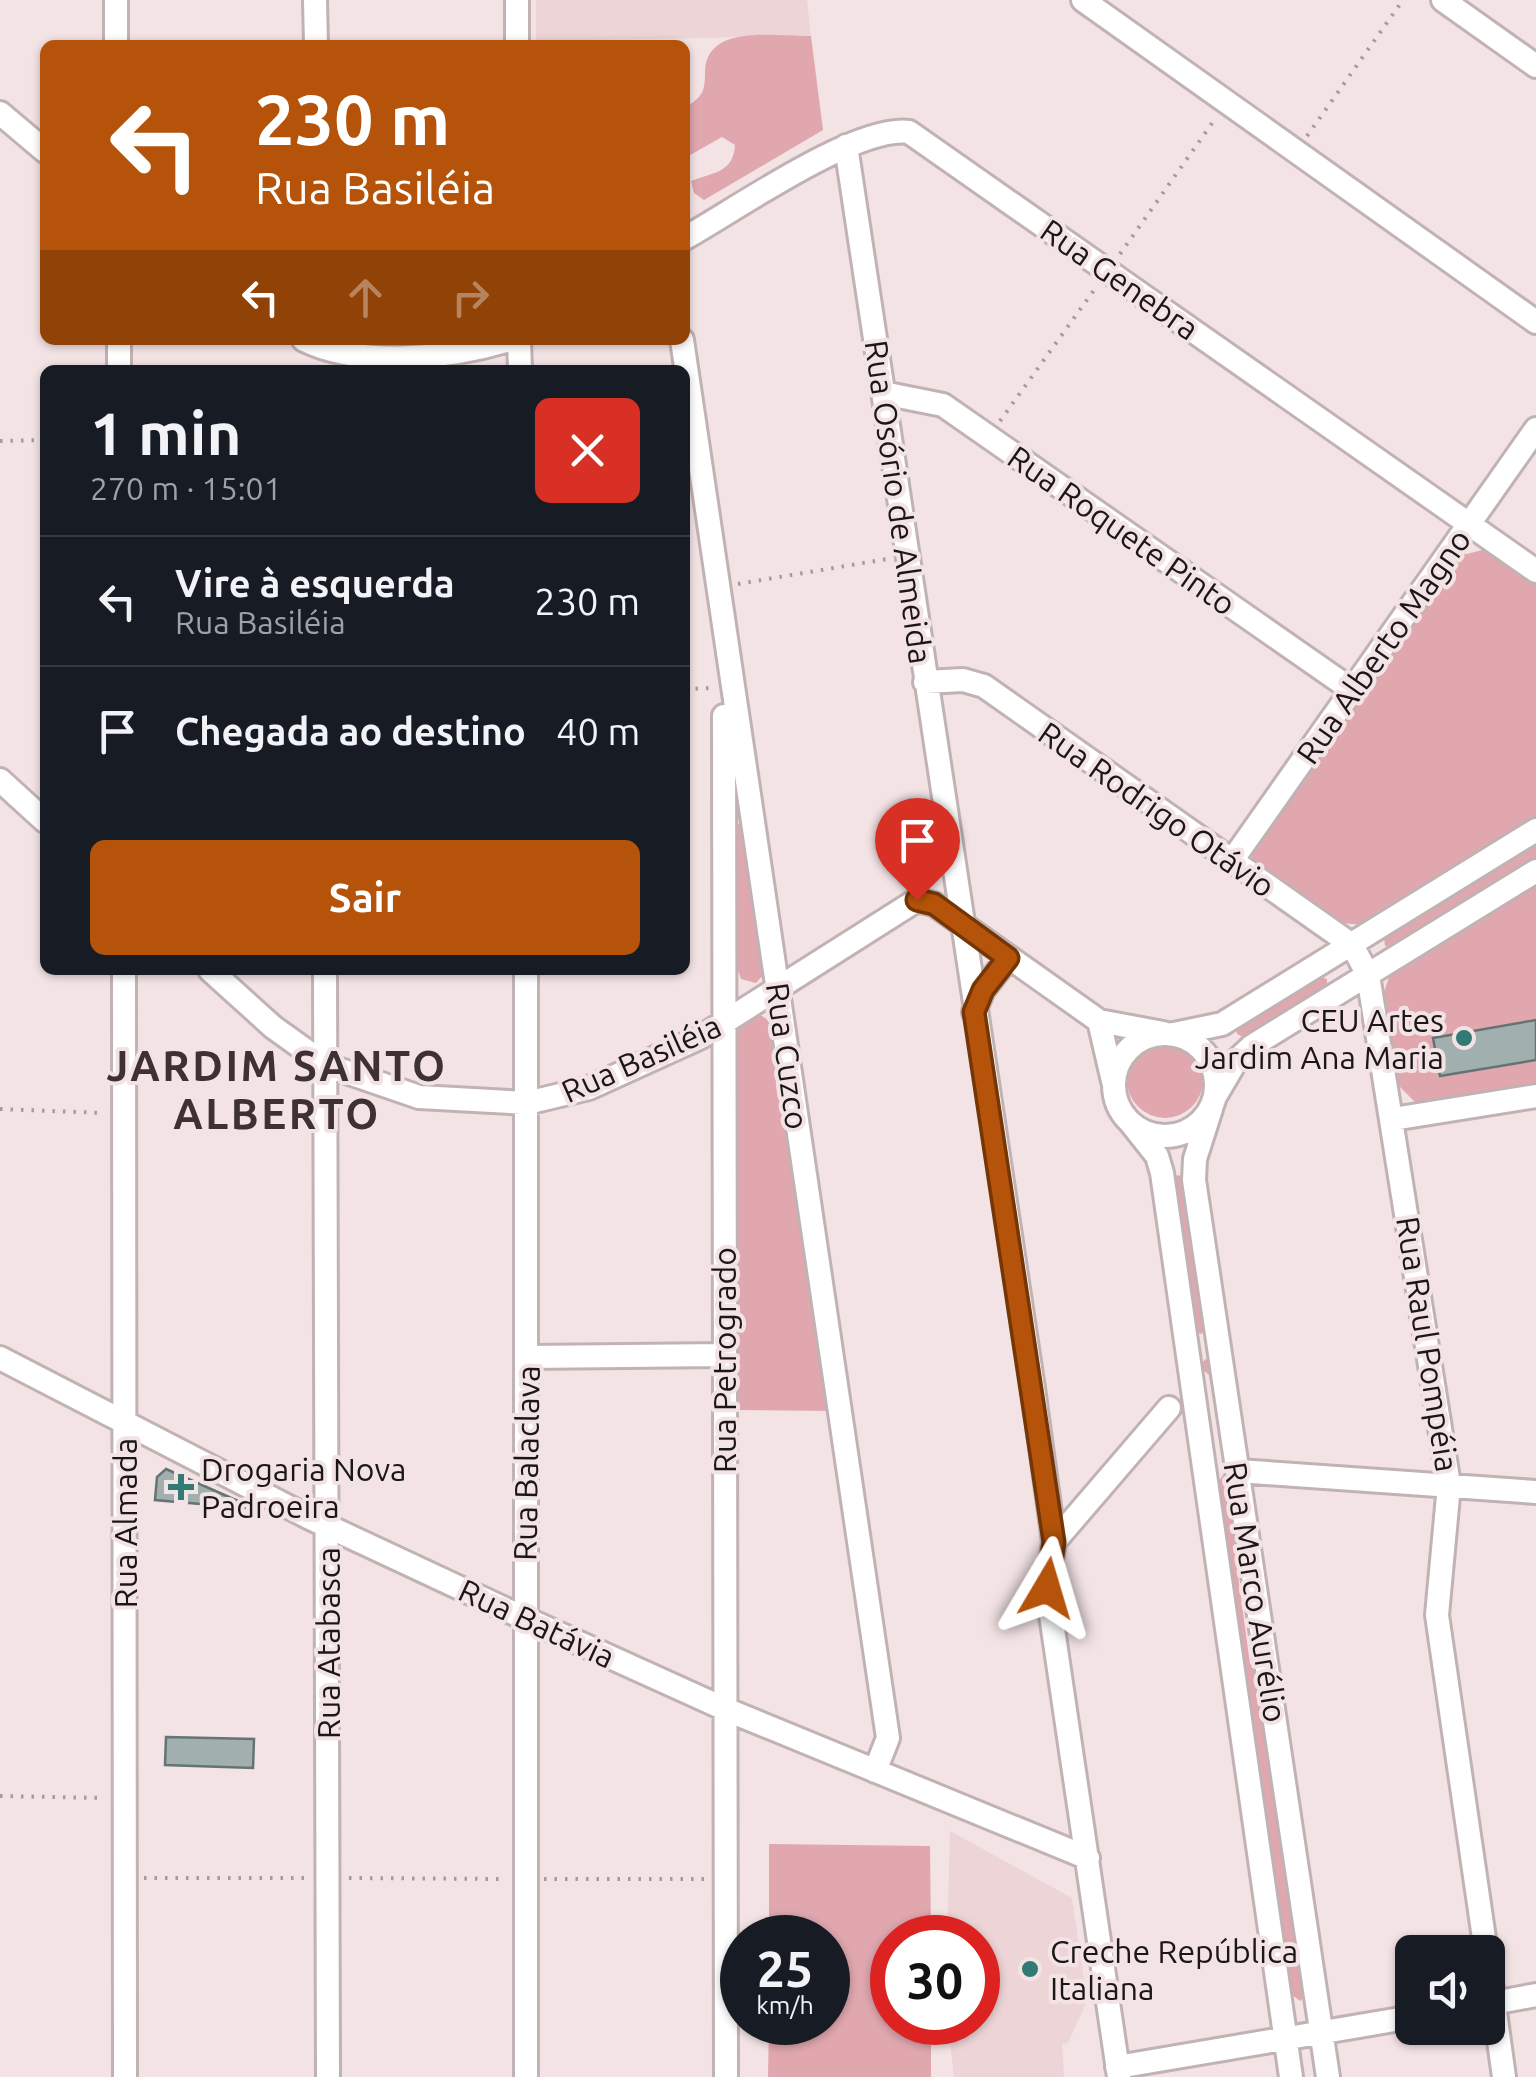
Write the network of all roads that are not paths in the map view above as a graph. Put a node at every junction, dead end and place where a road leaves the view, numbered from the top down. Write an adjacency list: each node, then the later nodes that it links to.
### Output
1 (116, 0): 6 (street)
2 (315, 0): 7 (street)
3 (517, 0): 8 (street)
4 (1083, 0): 14 (street)
5 (1443, 0): 9 (street)
6 (116, 40)
7 (316, 40)
8 (517, 40)
9 (1536, 66)
10 (0, 112): 12 (street)
11 (846, 146): 13 (street, Rua Genebra); 17 (street, Rua Osório de Almeida); 20 (street, Rua Genebra)
12 (40, 147)
13 (690, 235)
14 (1536, 322)
15 (479, 345): 16 (street)
16 (315, 349)
17 (882, 393): 23 (street, Rua Osório de Almeida); 24 (street, Rua Roquete Pinto)
18 (690, 394): 22 (street, Rua Cuzco)
19 (1536, 430): 20 (street, Rua Alberto Magno)
20 (1469, 524): 21 (street, Rua Genebra); 24 (street, Rua Alberto Magno)
21 (1536, 572)
22 (724, 642): 40 (street, Rua Cuzco); 43 (street, Rua Petrogrado)
23 (926, 682): 28 (street, Rua Osório de Almeida); 29 (street, Rua Rodrigo Otávio)
24 (1352, 690): 29 (street, Rua Alberto Magno)
25 (0, 780): 26 (street)
26 (40, 816)
27 (1536, 830): 33 (street)
28 (952, 857): 31 (street); 32 (street, Rua Osório de Almeida)
29 (1230, 862): 33 (street, Rua Rodrigo Otávio)
30 (1536, 870): 35 (street)
31 (925, 900): 32 (street); 40 (street, Rua Basiléia)
32 (964, 926): 34 (street); 41 (street, Rua Osório de Almeida)
33 (1352, 945): 35 (street, Rua Rodrigo Otávio); 44 (street)
34 (1008, 958): 41 (street); 42 (street)
35 (1368, 974): 48 (street); 50 (street, Rua Raul Pompéia)
36 (124, 975): 58 (street, Rua Almada)
37 (216, 975): 45 (street, Rua Basiléia)
38 (325, 975): 45 (street, Rua Atabasca)
39 (526, 975): 49 (street, Rua Balaclava)
40 (778, 985): 43 (street, Rua Basiléia); 70 (street, Rua Cuzco)
41 (974, 1012): 61 (street, Rua Osório de Almeida)
42 (1098, 1021): 44 (street); 46 (street)
43 (724, 1024): 49 (street, Rua Basiléia); 53 (street, Rua Petrogrado)
44 (1168, 1034): 46 (street); 48 (street)
45 (326, 1065): 49 (street, Rua Basiléia); 66 (street, Rua Atabasca)
46 (1114, 1084): 51 (street)
47 (1536, 1096): 50 (street)
48 (1213, 1102): 51 (street); 52 (street, Rua Marco Aurélio)
49 (527, 1103): 55 (street, Rua Balaclava)
50 (1393, 1119): 62 (street, Rua Raul Pompéia)
51 (1130, 1122): 54 (street, Rua Marco Aurélio)
52 (1220, 1350): 54 (street); 59 (street, Rua Marco Aurélio)
53 (724, 1356): 55 (street); 69 (street, Rua Petrogrado)
54 (1190, 1356): 77 (street, Rua Marco Aurélio)
55 (528, 1357): 68 (street, Rua Balaclava)
56 (0, 1358): 58 (street, Rua Batávia)
57 (1169, 1408): 64 (street)
58 (124, 1418): 66 (street, Rua Batávia); 80 (street, Rua Almada)
59 (1238, 1471): 60 (street); 65 (street, Rua Marco Aurélio)
60 (1289, 1476): 62 (street); 65 (street)
61 (1046, 1482): 64 (street); 67 (street, Rua Osório de Almeida)
62 (1450, 1485): 63 (street); 72 (street, Rua Raul Pompéia)
63 (1536, 1492)
64 (1091, 1494): 67 (street)
65 (1244, 1510): 76 (street, Rua Marco Aurélio)
66 (327, 1524): 68 (street, Rua Batávia); 81 (street, Rua Atabasca)
67 (1054, 1542): 71 (street, Rua Osório de Almeida)
68 (524, 1618): 69 (street, Rua Batávia); 82 (street, Rua Balaclava)
69 (725, 1708): 70 (street, Rua Batávia); 83 (street, Rua Petrogrado)
70 (875, 1771): 71 (street, Rua Batávia)
71 (1088, 1858): 79 (street, Rua Osório de Almeida)
72 (1484, 1935)
73 (1536, 1996): 74 (street)
74 (1505, 2001)
75 (1395, 2019): 76 (street)
76 (1322, 2032): 77 (street); 85 (street, Rua Marco Aurélio)
77 (1286, 2038): 79 (street); 84 (street, Rua Marco Aurélio)
78 (1498, 2045): 86 (street)
79 (1118, 2072)
80 (125, 2077)
81 (328, 2077)
82 (526, 2077)
83 (726, 2077)
84 (1291, 2077)
85 (1328, 2077)
86 (1504, 2077)

